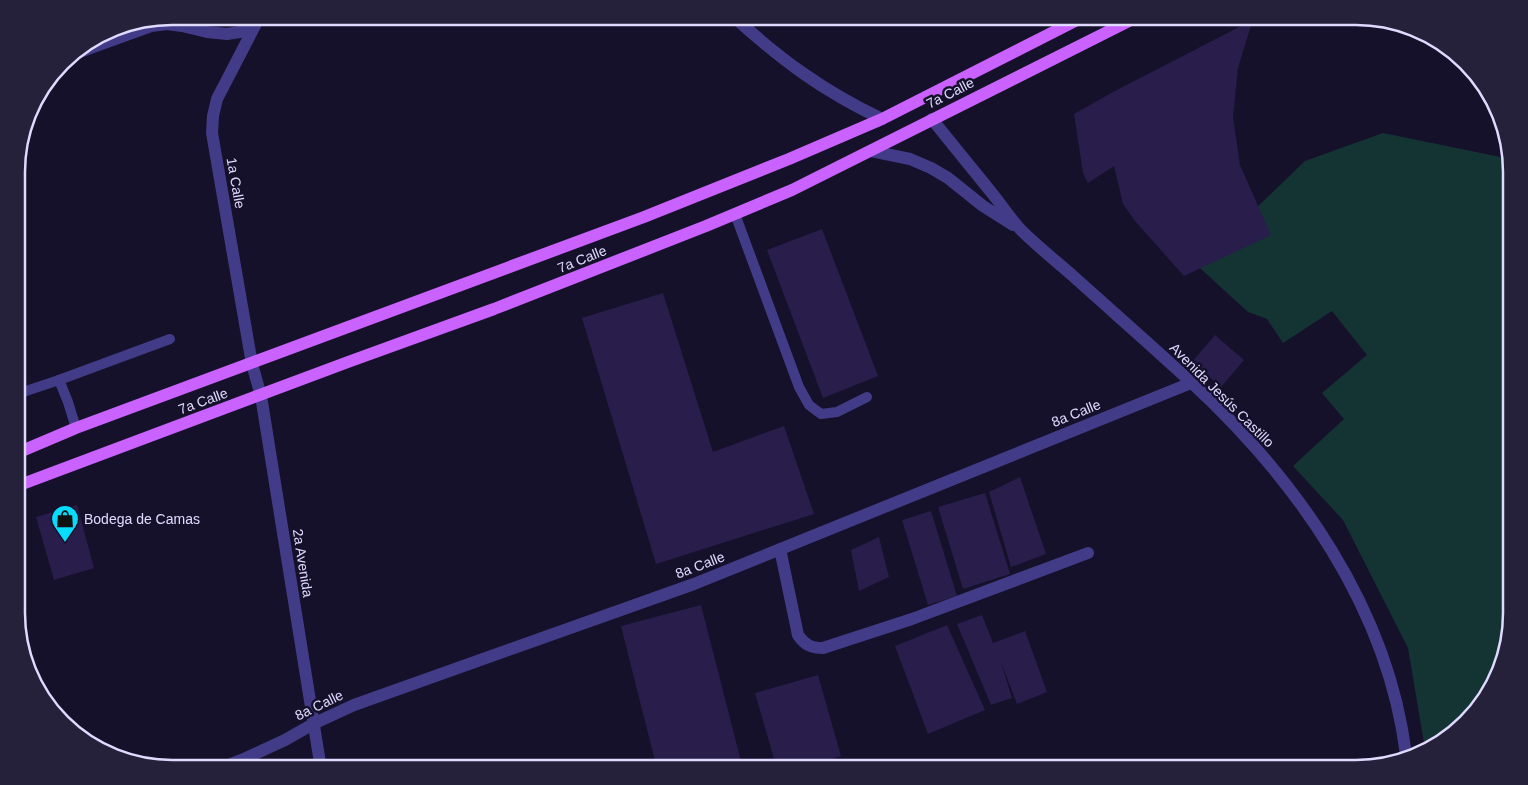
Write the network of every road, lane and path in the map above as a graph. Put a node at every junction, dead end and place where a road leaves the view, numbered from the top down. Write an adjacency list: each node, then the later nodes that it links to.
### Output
1 (174, 25): 7 (street)
2 (255, 25): 7 (street, 1a Calle)
3 (742, 25): 9 (street)
4 (1067, 25): 9 (main road, 7a Calle)
5 (1121, 25): 10 (main road, 7a Calle)
6 (149, 27): 8 (street)
7 (252, 30): 15 (street, 1a Calle)
8 (97, 46)
9 (882, 119): 15 (main road, 7a Calle)
10 (932, 119): 11 (main road, 7a Calle); 13 (street, Avenida Jesús Castillo)
11 (871, 151): 12 (main road, 7a Calle); 13 (street, Avenida Jesús Castillo)
12 (735, 214): 19 (main road, 7a Calle); 20 (lane)
13 (1022, 230): 17 (street, Avenida Jesús Castillo)
14 (170, 338): 16 (lane)
15 (252, 364): 19 (street, 2a Avenida); 21 (main road, 7a Calle)
16 (59, 380): 18 (lane); 21 (lane)
17 (1191, 383): 24 (street, 8a Calle); 27 (street, Avenida Jesús Castillo)
18 (25, 391)
19 (261, 396): 23 (main road, 7a Calle); 26 (street, 2a Avenida)
20 (867, 397)
21 (76, 428): 22 (main road, 7a Calle)
22 (25, 450)
23 (25, 483)
24 (780, 549): 25 (street); 26 (street, 8a Calle)
25 (1088, 553)
26 (315, 723): 28 (street, 8a Calle); 29 (street, 2a Avenida)
27 (1405, 751)
28 (241, 760)
29 (320, 760)

